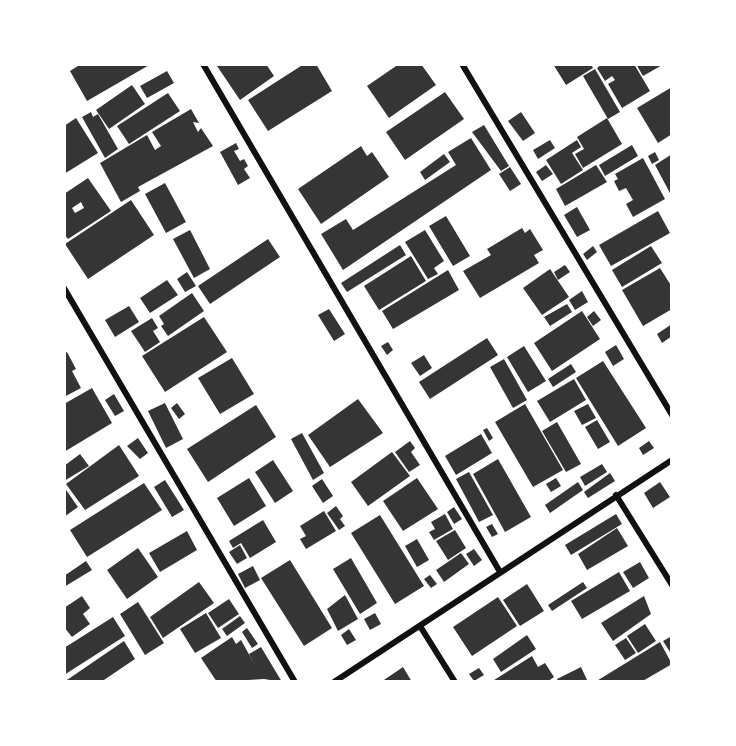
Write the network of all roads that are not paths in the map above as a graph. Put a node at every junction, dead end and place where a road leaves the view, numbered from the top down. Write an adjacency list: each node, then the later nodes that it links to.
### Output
1 (203, 64): 7 (street)
2 (462, 64): 4 (street)
3 (64, 288): 10 (street)
4 (672, 415)
5 (672, 460): 6 (street)
6 (616, 495): 7 (street); 8 (street)
7 (500, 572): 9 (street)
8 (672, 585)
9 (420, 626): 11 (street); 12 (street)
10 (295, 681)
11 (334, 681)
12 (455, 681)

